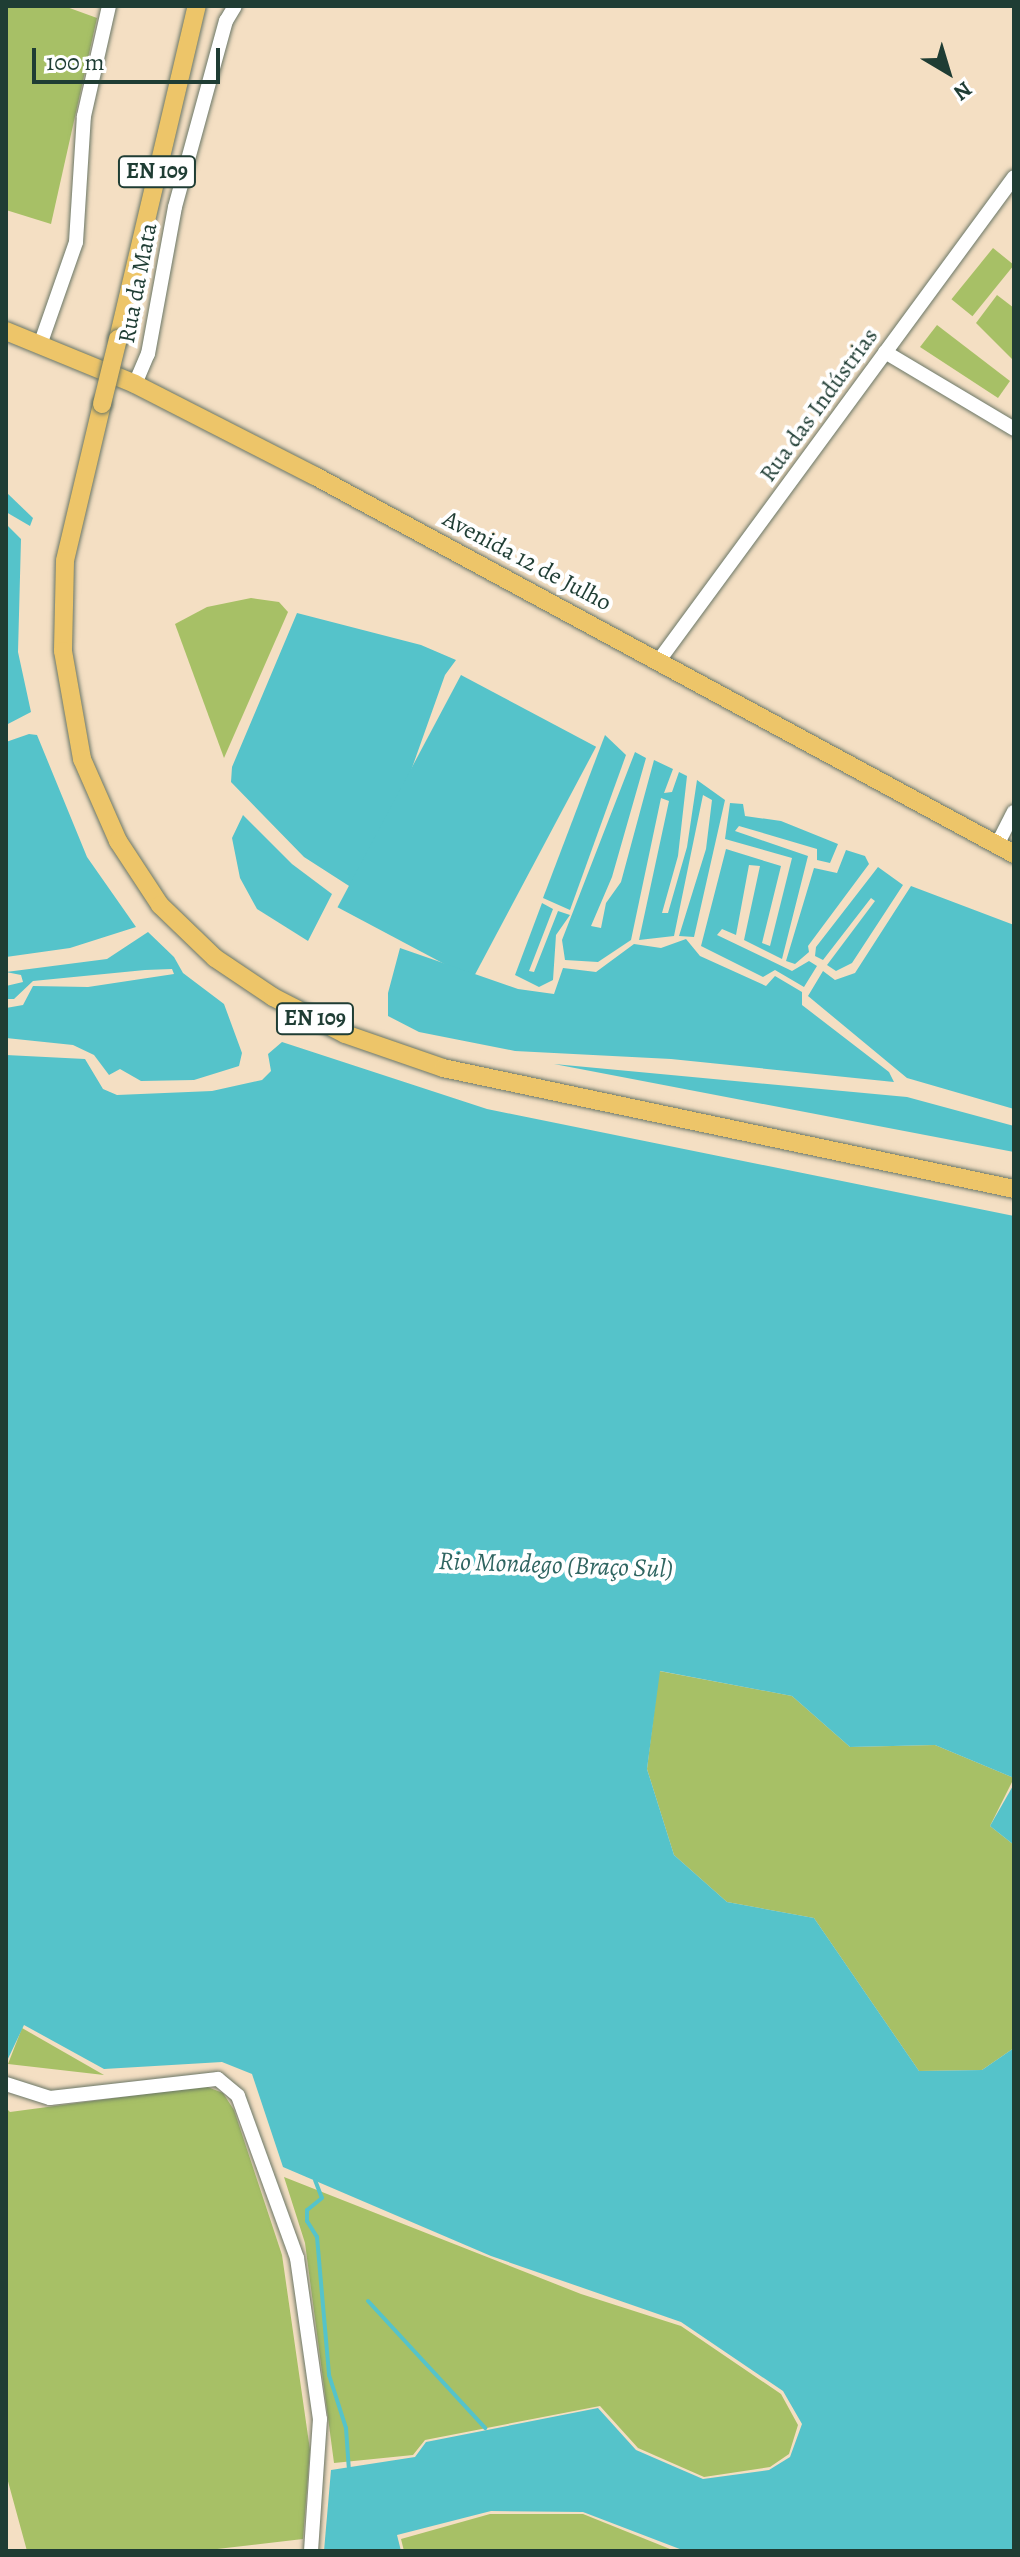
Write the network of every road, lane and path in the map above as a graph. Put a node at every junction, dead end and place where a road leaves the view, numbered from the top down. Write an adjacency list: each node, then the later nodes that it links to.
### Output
1 (109, 6): 6 (street)
2 (197, 6): 14 (main road, EN 109, bridge)
3 (235, 6): 8 (street, Rua da Mata)
4 (1014, 177): 7 (street, Rua das Indústrias)
5 (6, 331): 6 (main road, Avenida 12 de Julho)
6 (40, 345): 8 (main road, Avenida 12 de Julho)
7 (885, 352): 9 (street); 10 (street, Rua das Indústrias)
8 (135, 384): 10 (main road, Avenida 12 de Julho)
9 (1012, 423)
10 (660, 659): 12 (main road, Avenida 12 de Julho)
11 (1014, 812): 12 (street)
12 (997, 845): 13 (main road, Avenida 12 de Julho)
13 (1014, 854)
14 (1014, 1189)
15 (6, 2084): 16 (street)
16 (311, 2551)

